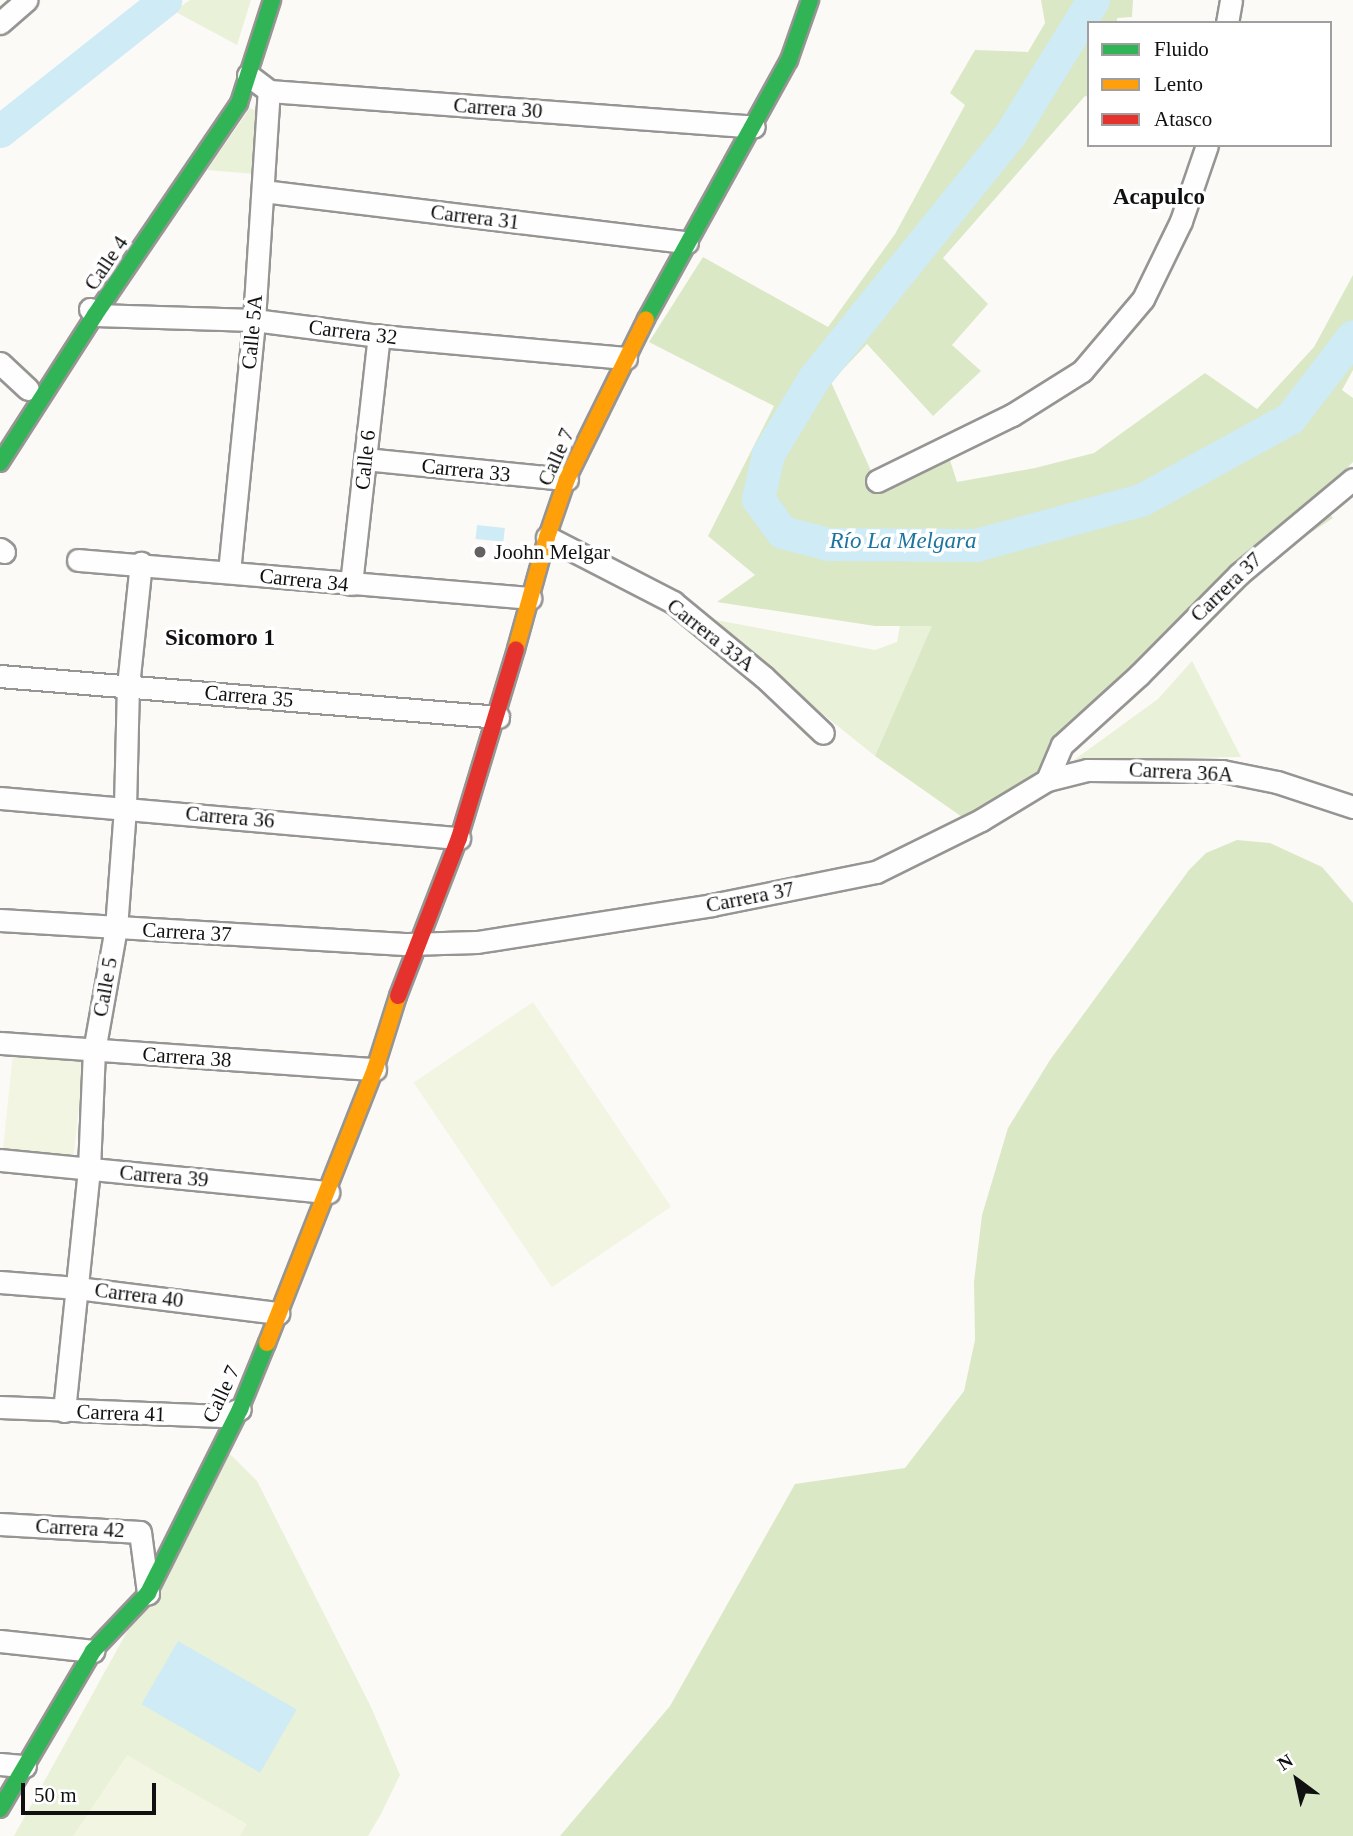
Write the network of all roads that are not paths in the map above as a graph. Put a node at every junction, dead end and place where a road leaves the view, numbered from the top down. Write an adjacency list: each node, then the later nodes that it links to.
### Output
1 (26, 0): 7 (street)
2 (272, 0): 8 (street, Calle 4)
3 (798, 0): 10 (street, Calle 7)
4 (808, 0): 10 (street, Calle 7)
5 (1231, 0): 6 (street)
6 (1227, 21)
7 (0, 23)
8 (246, 80): 9 (street); 14 (street, Calle 4)
9 (270, 91): 10 (street, Carrera 30); 12 (street, Calle 5A)
10 (748, 127): 13 (street, Calle 7)
11 (1206, 147): 25 (street)
12 (263, 191): 13 (street, Carrera 31); 15 (street, Calle 5A)
13 (679, 242): 17 (street, Calle 7)
14 (91, 309): 15 (street, Carrera 32); 19 (street, Calle 4); 22 (street, Calle 4)
15 (254, 320): 16 (street, Carrera 32); 29 (street, Calle 5A)
16 (379, 336): 17 (street, Carrera 32); 21 (street, Calle 6)
17 (619, 357): 23 (street, Calle 7)
18 (0, 363): 19 (street)
19 (28, 389): 20 (street, Calle 4)
20 (0, 433)
21 (365, 459): 23 (street, Carrera 33); 30 (street, Calle 6)
22 (0, 463)
23 (561, 479): 26 (street, Calle 7); 31 (street, Calle 7)
24 (1353, 479): 36 (street, Carrera 37)
25 (877, 481)
26 (547, 537): 31 (street, Calle 7); 35 (street, Carrera 33A)
27 (78, 560): 28 (street, Carrera 34)
28 (141, 563): 29 (street, Carrera 34); 33 (street, Calle 5)
29 (229, 572): 30 (street, Carrera 34)
30 (351, 584): 31 (street, Carrera 34)
31 (523, 597): 34 (street, Calle 7)
32 (0, 676): 33 (street, Carrera 35)
33 (128, 686): 34 (street, Carrera 35); 38 (street, Calle 5)
34 (491, 717): 40 (street, Calle 7)
35 (823, 733)
36 (1047, 780): 39 (street, Carrera 36A); 43 (street, Carrera 37)
37 (0, 798): 38 (street, Carrera 36)
38 (125, 807): 40 (street, Carrera 36); 42 (street, Calle 5)
39 (1353, 807)
40 (453, 837): 43 (street, Calle 7)
41 (0, 920): 42 (street, Carrera 37)
42 (116, 928): 43 (street, Carrera 37); 45 (street, Calle 5)
43 (413, 949): 46 (street, Calle 7)
44 (0, 1043): 45 (street, Carrera 38)
45 (94, 1051): 46 (street, Carrera 38); 48 (street, Calle 5)
46 (375, 1069): 49 (street, Calle 7)
47 (0, 1160): 48 (street, Carrera 39)
48 (89, 1169): 49 (street, Carrera 39); 51 (street, Calle 5)
49 (328, 1192): 52 (street, Calle 7)
50 (0, 1282): 51 (street, Carrera 40)
51 (77, 1288): 52 (street, Carrera 40); 55 (street, Calle 5)
52 (278, 1313): 54 (street, Calle 7)
53 (0, 1407): 55 (street, Carrera 41)
54 (240, 1409): 55 (street, Carrera 41); 57 (street, Calle 7)
55 (64, 1411)
56 (0, 1524): 57 (street, Carrera 42)
57 (148, 1593): 59 (street, Calle 7)
58 (0, 1641): 59 (street)
59 (93, 1651): 61 (street, Calle 7)
60 (0, 1764): 61 (street)
61 (25, 1766): 62 (street, Calle 7)
62 (0, 1809)

